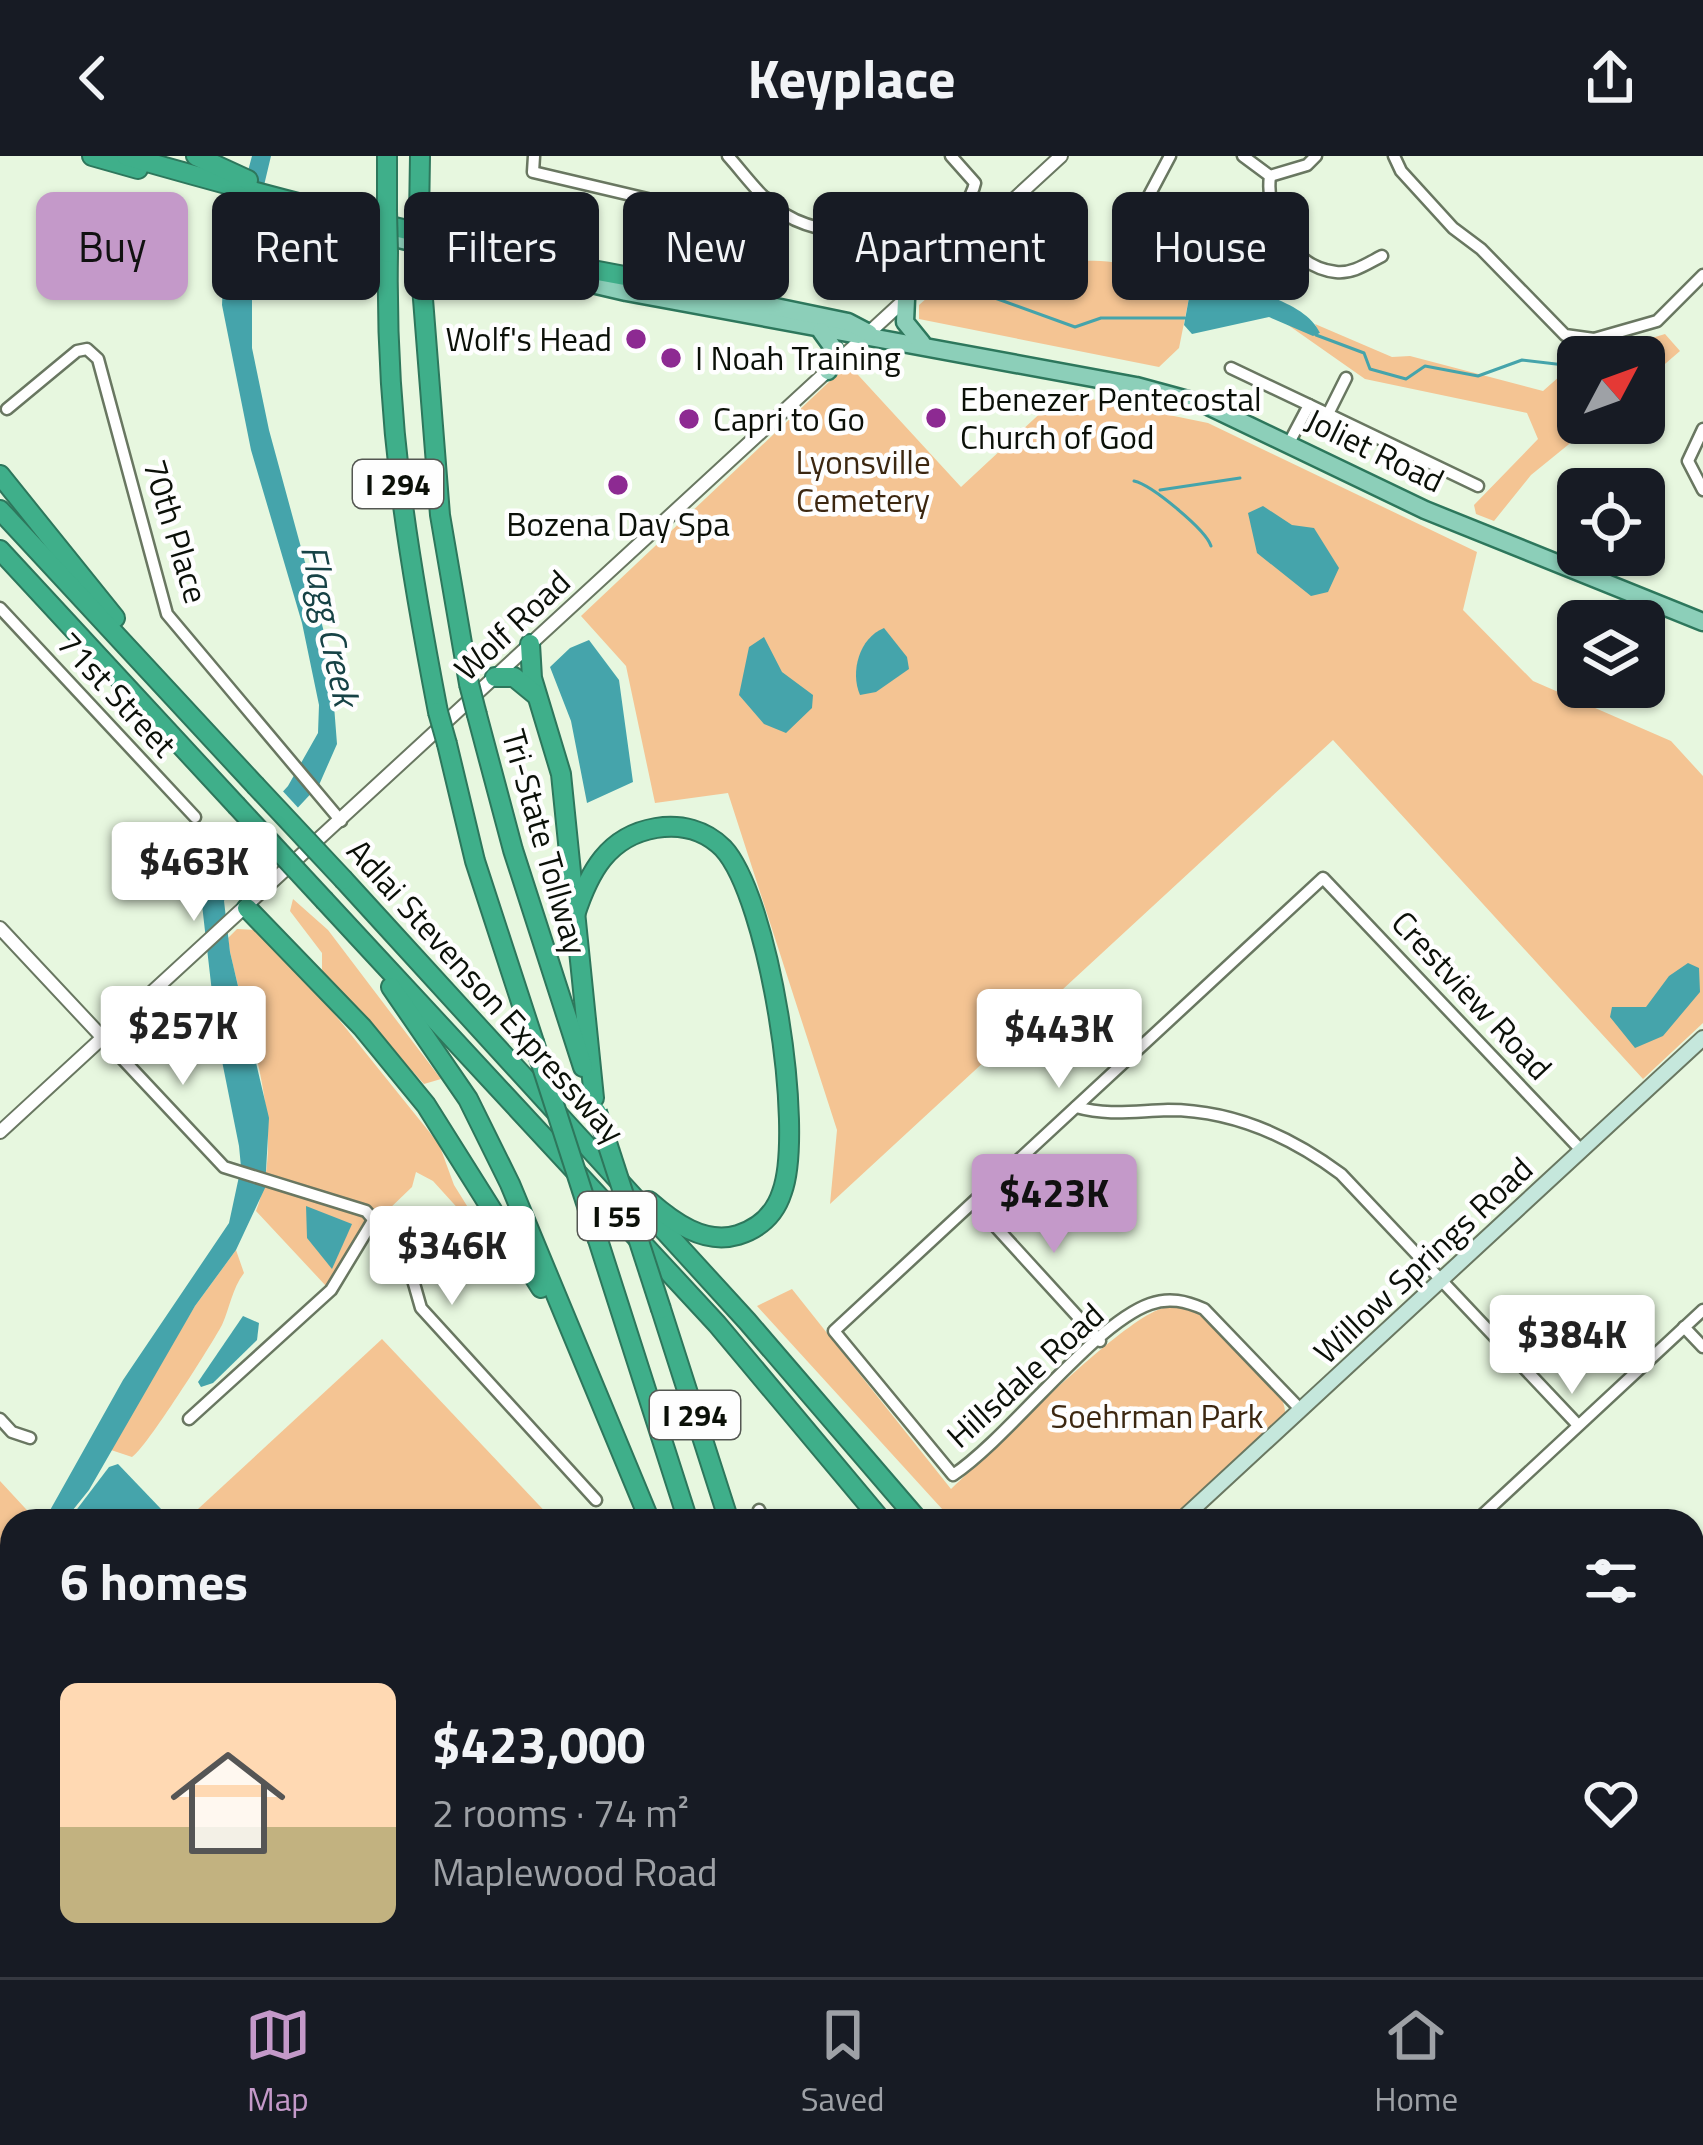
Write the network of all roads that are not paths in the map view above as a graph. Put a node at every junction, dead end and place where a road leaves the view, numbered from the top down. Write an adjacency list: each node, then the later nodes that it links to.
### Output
1 (92, 156): 15 (highway)
2 (126, 156): 15 (highway)
3 (196, 156): 15 (highway)
4 (387, 156): 80 (highway, Tri-State Tollway / I 294, bridge)
5 (420, 156): 60 (highway, Tri-State Tollway / I 294, bridge)
6 (534, 156): 21 (street)
7 (728, 156): 17 (street)
8 (951, 156): 18 (street)
9 (1060, 156): 19 (street, Wolf Road)
10 (1170, 156): 20 (street)
11 (1243, 156): 14 (street)
12 (1316, 156): 14 (street)
13 (1394, 156): 25 (street)
14 (1270, 176): 24 (street)
15 (232, 186): 16 (highway)
16 (252, 192)
17 (761, 192)
18 (973, 192)
19 (1021, 192)
20 (1151, 192)
21 (623, 193)
22 (380, 223): 26 (highway, Joliet Road)
23 (380, 236): 30 (main road, Joliet Road)
24 (1382, 256)
25 (1703, 275)
26 (623, 276)
27 (741, 300): 31 (main road, Joliet Road)
28 (905, 300): 31 (street, Wolf Road)
29 (906, 300): 32 (main road)
30 (820, 331): 31 (main road, Joliet Road); 34 (main road)
31 (869, 334): 32 (main road, Joliet Road); 34 (street, Wolf Road)
32 (923, 344): 40 (main road, Joliet Road)
33 (1231, 368): 36 (street)
34 (828, 371): 48 (street, Wolf Road)
35 (1346, 378): 38 (street)
36 (1309, 405): 38 (street); 40 (street)
37 (7, 409): 53 (street, 70th Place)
38 (1328, 414): 42 (street)
39 (1703, 429): 43 (street)
40 (1290, 441): 47 (main road, Joliet Road)
41 (0, 476): 51 (highway)
42 (1478, 486)
43 (1703, 490)
44 (0, 510): 51 (highway, Adlai Stevenson Expressway / I 55)
45 (0, 550): 56 (highway, Adlai Stevenson Expressway / I 55, bridge)
46 (0, 608): 52 (street, 71st Street)
47 (1703, 622)
48 (530, 644): 49 (street, Wolf Road); 50 (highway)
49 (495, 677): 50 (highway); 53 (street, Wolf Road)
50 (539, 698): 55 (highway)
51 (236, 765): 63 (highway, Adlai Stevenson Expressway / I 55, bridge)
52 (196, 818)
53 (341, 821): 54 (street, Wolf Road)
54 (241, 914): 58 (street, Wolf Road); 72 (highway)
55 (575, 915): 60 (highway); 63 (highway)
56 (342, 920): 72 (highway); 82 (highway, Adlai Stevenson Expressway / I 55)
57 (0, 928): 58 (street)
58 (103, 1038): 62 (street, Wolf Road); 66 (street)
59 (1703, 1038): 64 (main road, Willow Springs Road)
60 (596, 1105): 81 (highway, Tri-State Tollway / I 294, bridge)
61 (1076, 1107): 64 (street, Crestview Road); 65 (street); 67 (street)
62 (0, 1132)
63 (583, 1141): 83 (highway, Adlai Stevenson Expressway / I 55)
64 (1581, 1150): 67 (main road, Willow Springs Road)
65 (974, 1203): 70 (street); 70 (street, Hillsdale Road)
66 (374, 1219): 75 (street); 78 (street)
67 (1443, 1280): 73 (main road, Willow Springs Road); 76 (street)
68 (1703, 1310): 69 (street)
69 (1684, 1327): 71 (street); 76 (street)
70 (1100, 1341): 73 (street, Hillsdale Road)
71 (1703, 1347)
72 (584, 1366): 79 (highway)
73 (1301, 1409): 84 (main road, Willow Springs Road)
74 (0, 1419): 77 (street)
75 (189, 1419)
76 (1577, 1424): 85 (street)
77 (30, 1438)
78 (596, 1500)
79 (645, 1509)
80 (684, 1509)
81 (725, 1509)
82 (872, 1509)
83 (908, 1509)
84 (1193, 1509)
85 (1488, 1509)

